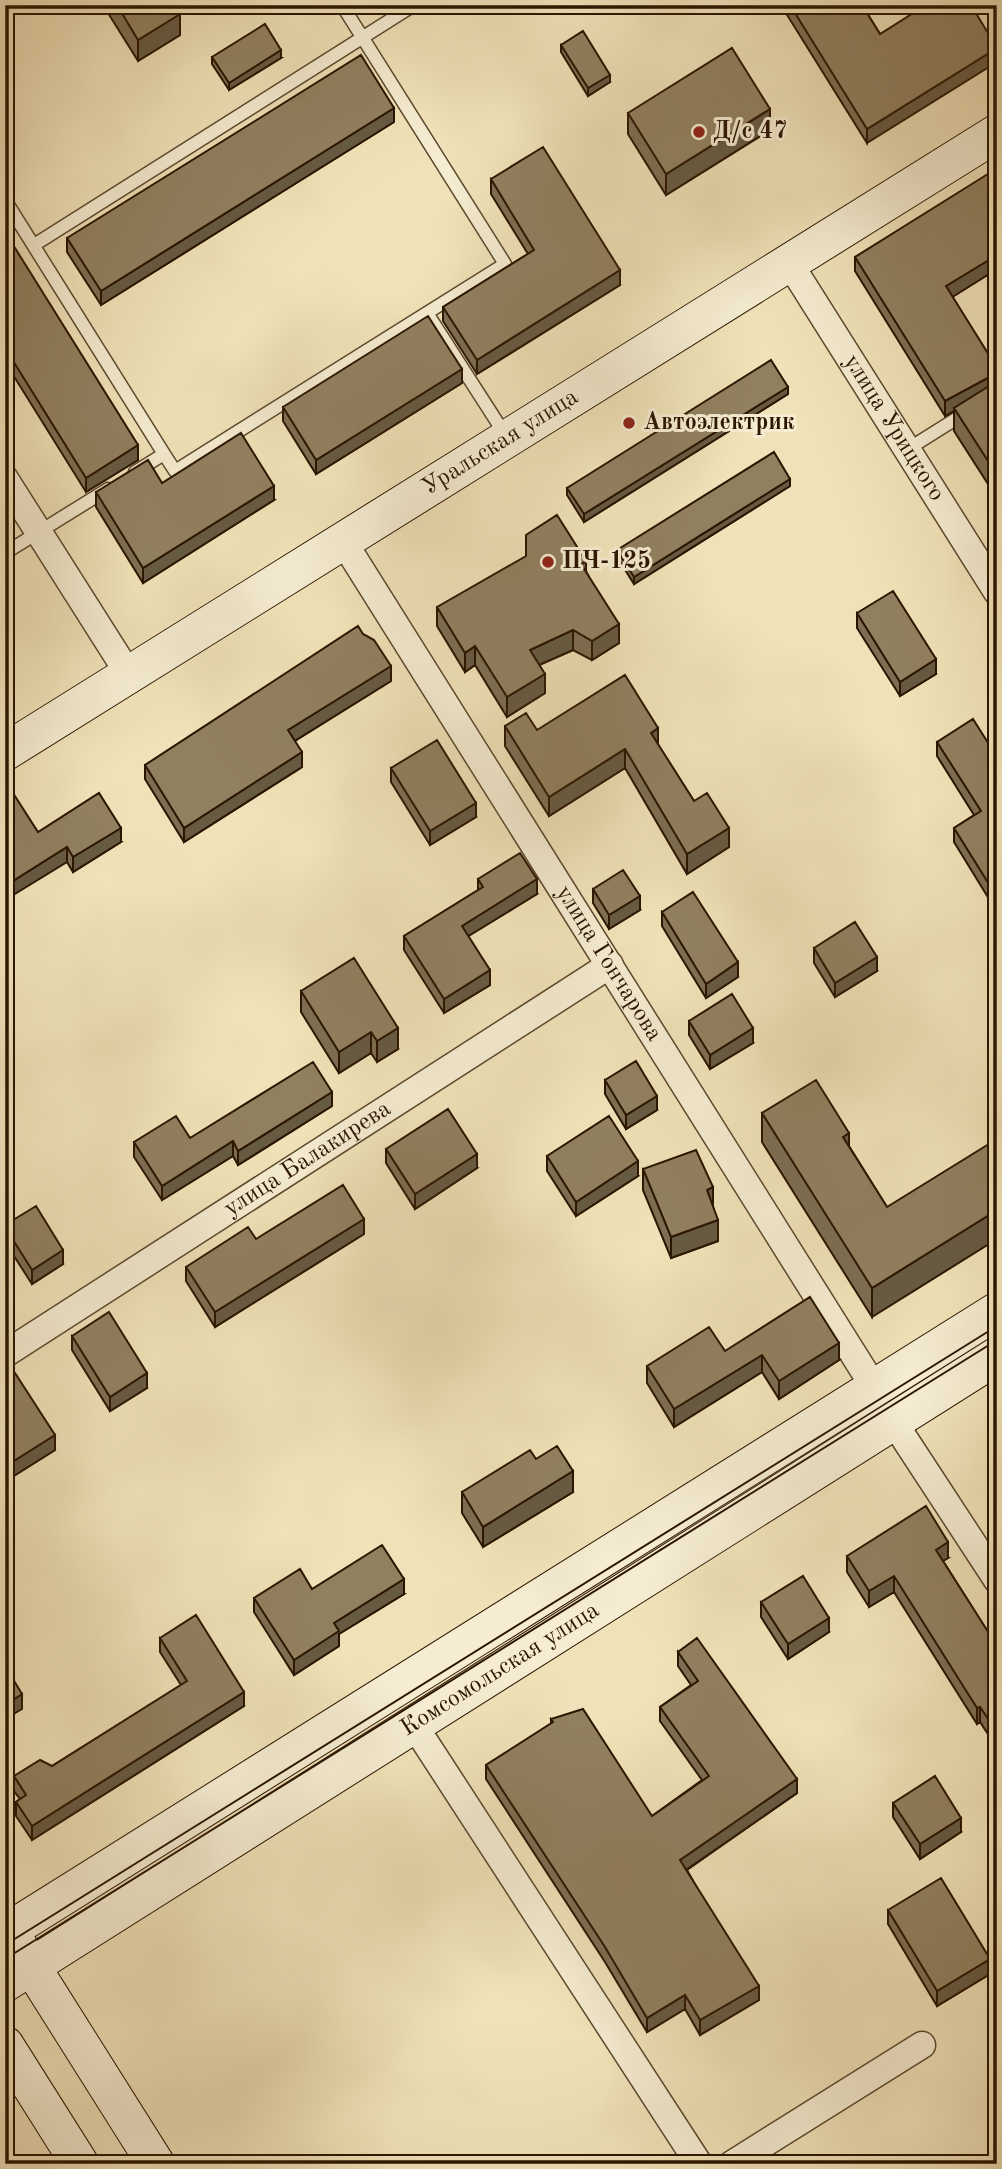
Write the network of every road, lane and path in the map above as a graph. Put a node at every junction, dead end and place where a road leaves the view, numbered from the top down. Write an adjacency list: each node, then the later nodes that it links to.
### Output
1 (341, 5): 3 (lane)
2 (414, 5): 3 (lane)
3 (362, 37): 6 (lane); 8 (lane)
4 (995, 139): 7 (main road, Уральская улица)
5 (5, 200): 6 (lane)
6 (34, 245): 12 (lane)
7 (790, 264): 10 (main road, Уральская улица); 11 (street, улица Урицкого)
8 (427, 313): 10 (lane); 12 (lane)
9 (974, 408): 11 (lane)
10 (508, 439): 15 (main road, Уральская улица)
11 (908, 449): 17 (street, улица Урицкого)
12 (164, 454): 14 (lane)
13 (5, 479): 14 (street)
14 (39, 532): 16 (lane); 18 (street)
15 (343, 541): 18 (main road, Уральская улица); 20 (street, улица Гончарова)
16 (5, 554)
17 (997, 592)
18 (128, 673): 19 (main road, Уральская улица)
19 (5, 752)
20 (610, 965): 22 (street, улица Балакирева); 24 (street, улица Гончарова)
21 (997, 1311): 24 (main road, Комсомольская улица)
22 (5, 1354)
23 (997, 1356): 25 (main road, Комсомольская улица)
24 (874, 1387): 28 (main road, Комсомольская улица)
25 (893, 1421): 26 (street); 27 (main road, Комсомольская улица)
26 (997, 1580)
27 (414, 1724): 29 (main road, Комсомольская улица); 34 (street)
28 (6, 1929): 29 (main road)
29 (18, 1975): 33 (main road)
30 (5, 2045): 32 (main road)
31 (922, 2045): 35 (street)
32 (80, 2164)
33 (156, 2164)
34 (699, 2164)
35 (732, 2164)

